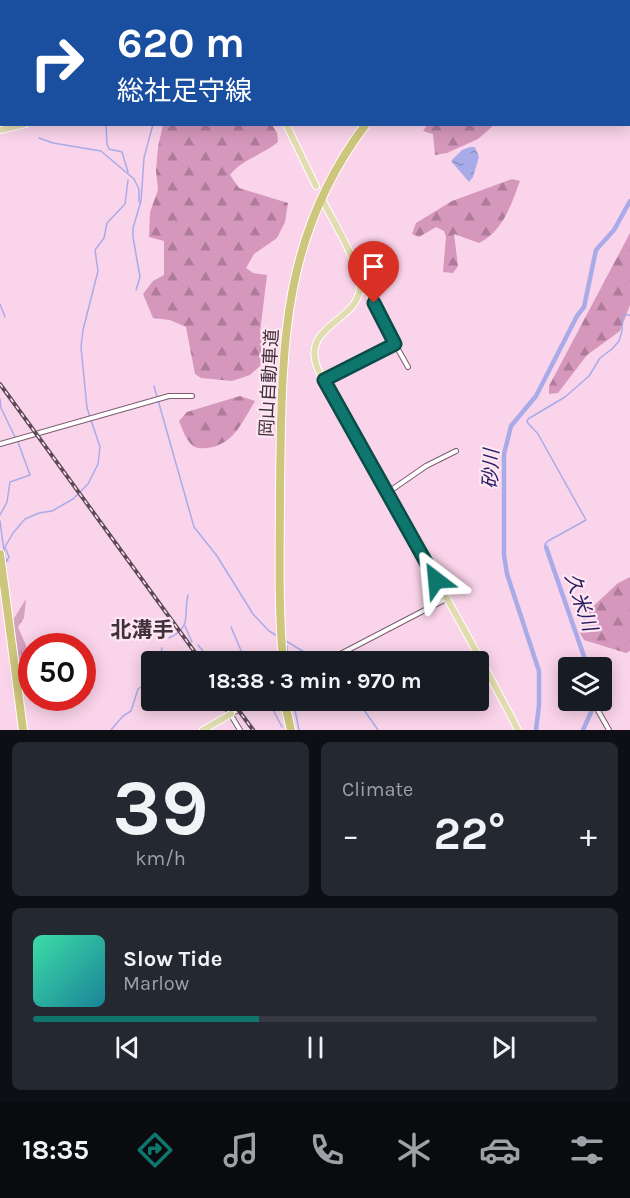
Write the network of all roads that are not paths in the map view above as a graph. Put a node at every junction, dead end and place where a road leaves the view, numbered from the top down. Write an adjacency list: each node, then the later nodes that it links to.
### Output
1 (17, 126): 5 (main road)
2 (287, 126): 7 (main road)
3 (360, 126): 6 (highway, 岡山自動車道)
4 (365, 126): 6 (highway, 岡山自動車道)
5 (0, 130)
6 (353, 139): 21 (highway, 岡山自動車道)
7 (316, 186)
8 (323, 201): 9 (main road)
9 (360, 289): 10 (main road); 12 (main road)
10 (395, 344): 11 (street); 12 (main road)
11 (408, 367)
12 (324, 380): 16 (main road)
13 (192, 396): 14 (street)
14 (0, 444)
15 (456, 451): 16 (street)
16 (386, 493): 19 (main road)
17 (1, 558): 20 (highway)
18 (0, 582): 20 (highway)
19 (446, 598): 22 (street); 32 (main road)
20 (7, 622): 28 (highway)
21 (281, 651)
22 (346, 651)
23 (228, 711): 27 (street)
24 (236, 711): 27 (street)
25 (289, 711): 31 (highway)
26 (599, 711): 33 (street)
27 (231, 714): 29 (main road); 30 (street)
28 (21, 730)
29 (203, 730)
30 (240, 730)
31 (293, 730)
32 (518, 730)
33 (609, 730)

